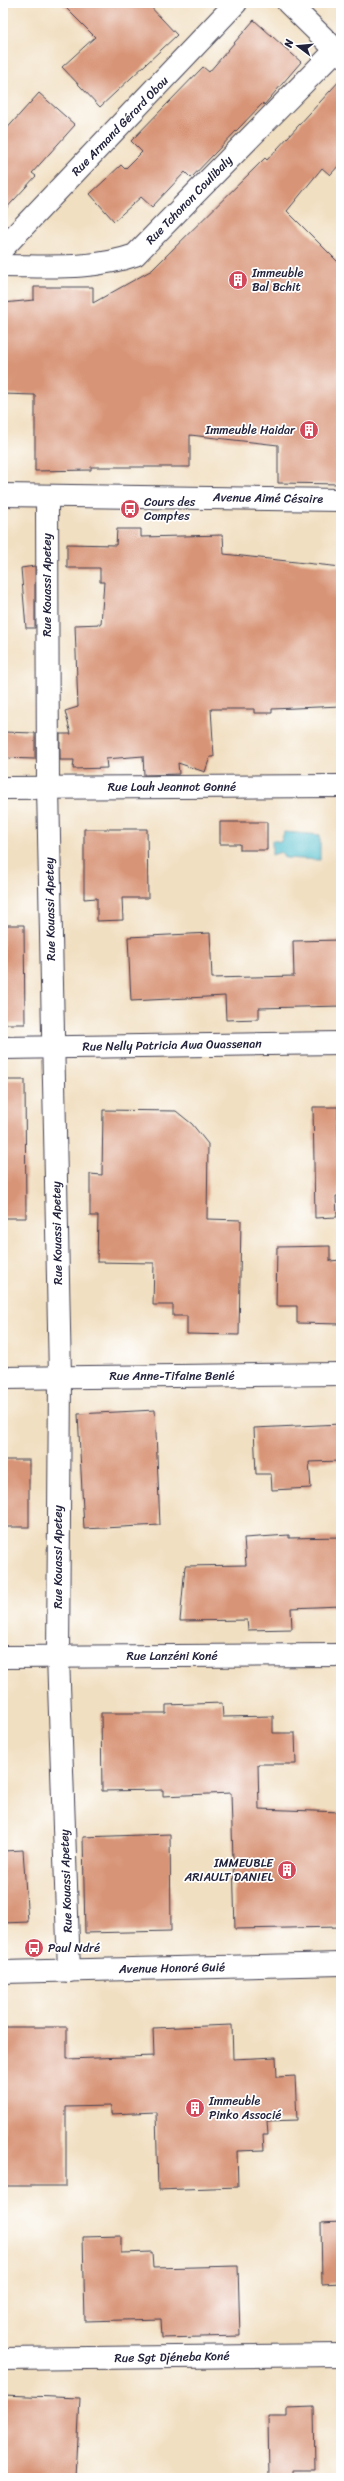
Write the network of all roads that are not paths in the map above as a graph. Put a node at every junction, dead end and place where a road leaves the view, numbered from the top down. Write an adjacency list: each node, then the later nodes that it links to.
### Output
1 (236, 3): 4 (street, Rue Armand Gérard Obou)
2 (288, 3): 3 (street)
3 (338, 53): 5 (street, Rue Tchonon Coulibaly)
4 (3, 248)
5 (3, 266)
6 (3, 495): 7 (street, Avenue Aimé Césaire)
7 (46, 496): 8 (street, Avenue Aimé Césaire); 10 (street, Rue Kouassi Apetey)
8 (341, 500)
9 (341, 786): 10 (street, Rue Louh Jeannot Gonné)
10 (48, 787): 11 (street, Rue Louh Jeannot Gonné); 13 (street, Rue Kouassi Apetey)
11 (3, 788)
12 (341, 1043): 13 (street, Rue Nelly Patricia Awa Ouassenan)
13 (53, 1047): 14 (street, Rue Nelly Patricia Awa Ouassenan); 16 (street, Rue Kouassi Apetey)
14 (3, 1048)
15 (341, 1374): 16 (street, Rue Anne-Tifaine Benié)
16 (60, 1377): 17 (street, Rue Anne-Tifaine Benié); 19 (street, Rue Kouassi Apetey)
17 (3, 1378)
18 (341, 1655): 19 (street, Rue Lanzéni Koné)
19 (58, 1656): 20 (street, Rue Lanzéni Koné); 22 (street, Rue Kouassi Apetey)
20 (3, 1657)
21 (341, 1964): 22 (street, Avenue Honoré Guié)
22 (69, 1971): 23 (street, Avenue Honoré Guié)
23 (3, 1972)
24 (341, 2355): 25 (street, Rue Sgt Djéneba Koné)
25 (3, 2359)

